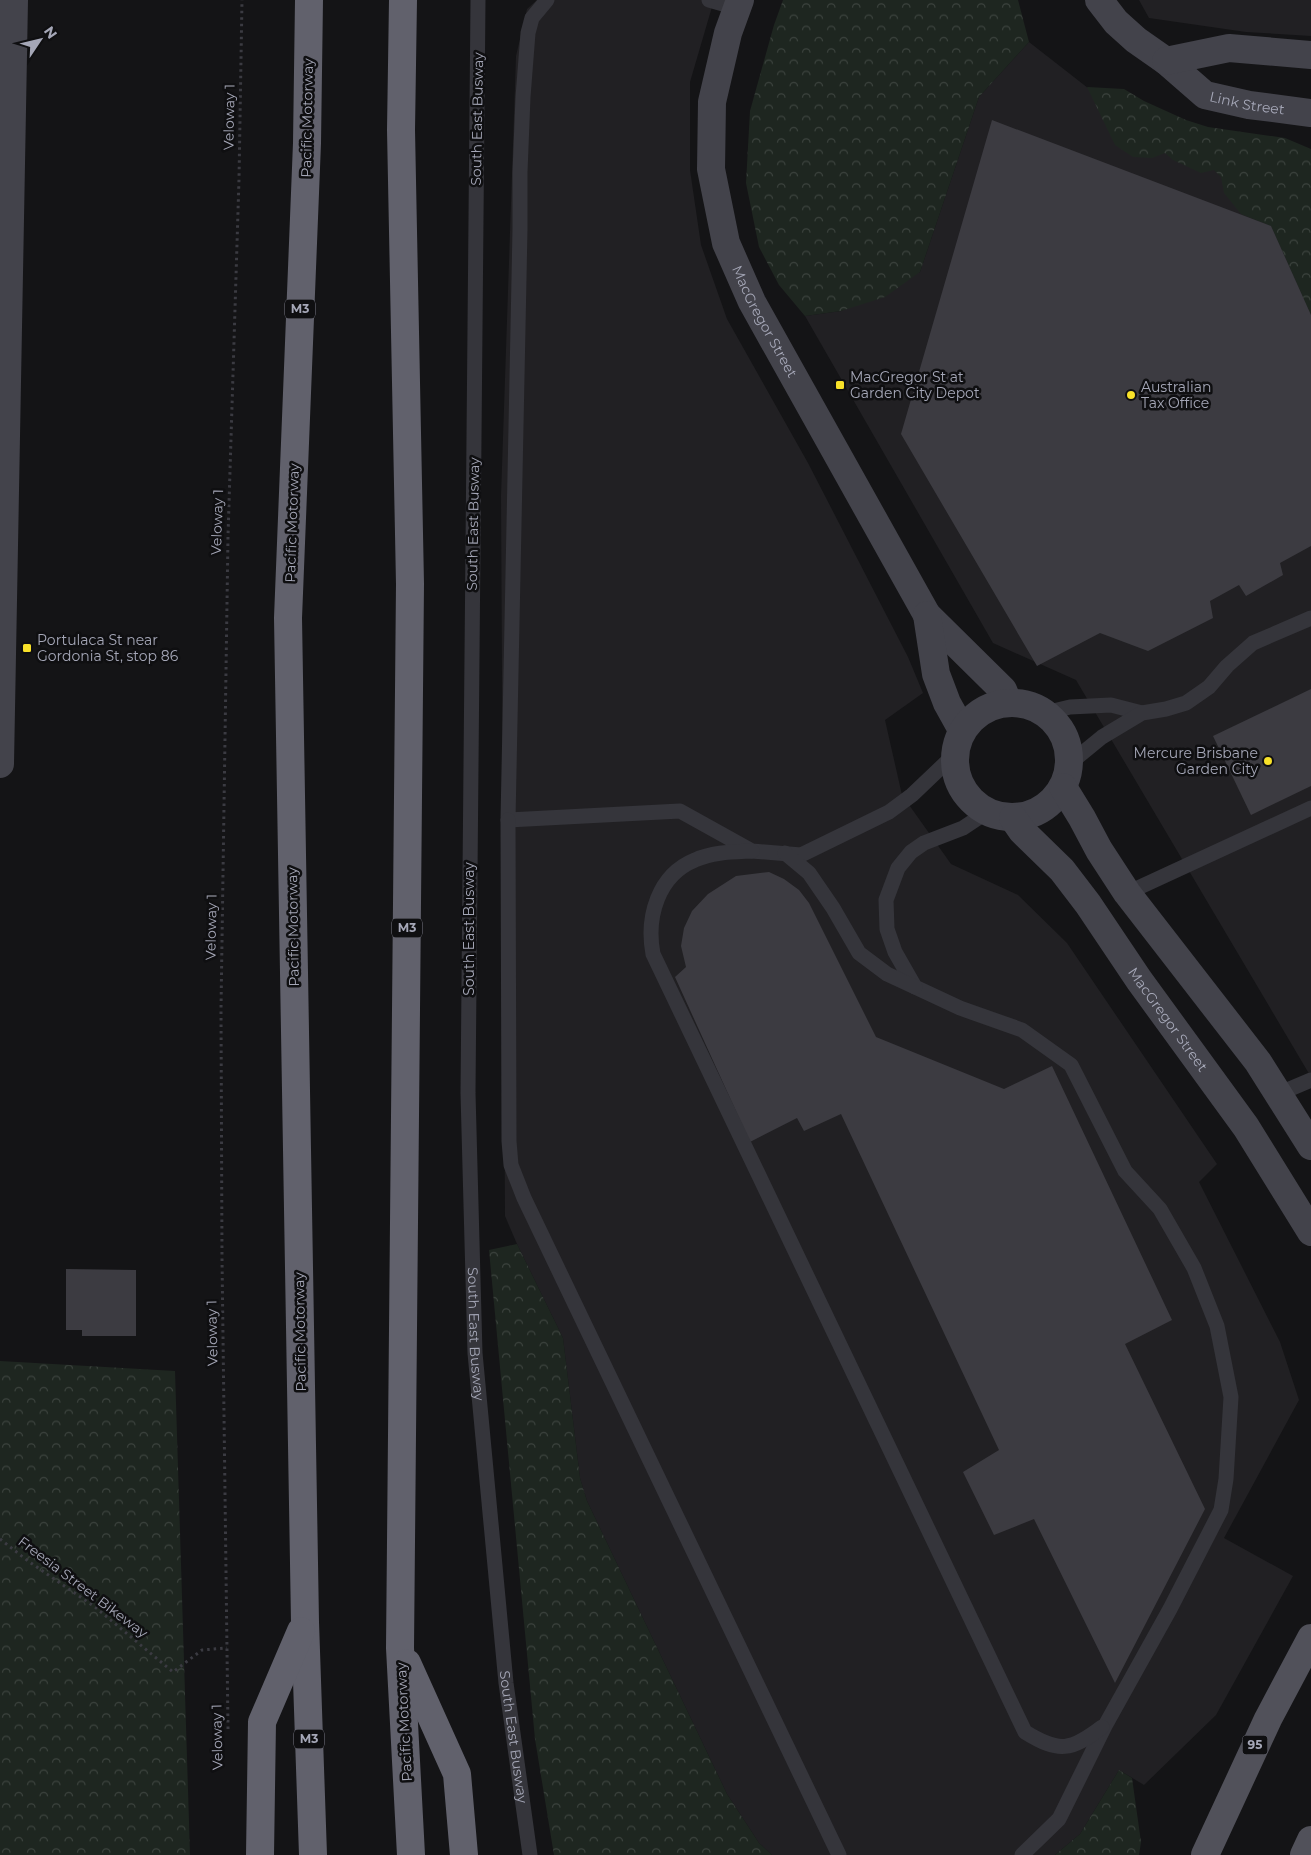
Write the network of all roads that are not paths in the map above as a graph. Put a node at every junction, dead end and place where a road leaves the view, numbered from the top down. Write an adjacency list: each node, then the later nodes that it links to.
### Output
1 (14, 0): 18 (street)
2 (309, 0): 31 (highway, Pacific Motorway / M3)
3 (402, 0): 33 (highway, Pacific Motorway / M3)
4 (478, 0): 40 (lane, South East Busway)
5 (548, 0): 22 (lane)
6 (710, 0): 8 (lane)
7 (1099, 0): 10 (street, Link Street)
8 (739, 4): 12 (street, MacGregor Street)
9 (1311, 55): 10 (street)
10 (1166, 61): 11 (street, Link Street)
11 (1311, 114)
12 (927, 616): 14 (street, MacGregor Street); 17 (street, MacGregor Street)
13 (1311, 618): 16 (lane)
14 (1008, 702): 15 (street); 17 (street)
15 (1045, 713): 16 (lane); 19 (street)
16 (1142, 713): 19 (lane)
17 (958, 742): 21 (street); 24 (lane)
18 (0, 764)
19 (1066, 776): 21 (street); 25 (street)
20 (1311, 808): 25 (lane)
21 (1000, 815): 26 (lane); 30 (street, MacGregor Street)
22 (508, 820): 23 (lane); 41 (lane)
23 (752, 851): 24 (lane); 34 (lane)
24 (785, 854): 26 (lane)
25 (1128, 893): 28 (street)
26 (915, 987): 34 (lane)
27 (1311, 1080): 28 (lane)
28 (1278, 1094): 29 (street)
29 (1311, 1146)
30 (1311, 1232)
31 (305, 1622): 36 (highway); 37 (highway, Pacific Motorway / M3)
32 (1311, 1638): 43 (main road, 95)
33 (400, 1648): 38 (highway, Pacific Motorway / M3); 39 (highway)
34 (1106, 1724): 42 (lane)
35 (1311, 1840): 44 (main road)
36 (260, 1855)
37 (313, 1855)
38 (410, 1855)
39 (464, 1855)
40 (530, 1855)
41 (838, 1855)
42 (1022, 1855)
43 (1204, 1855)
44 (1304, 1855)

